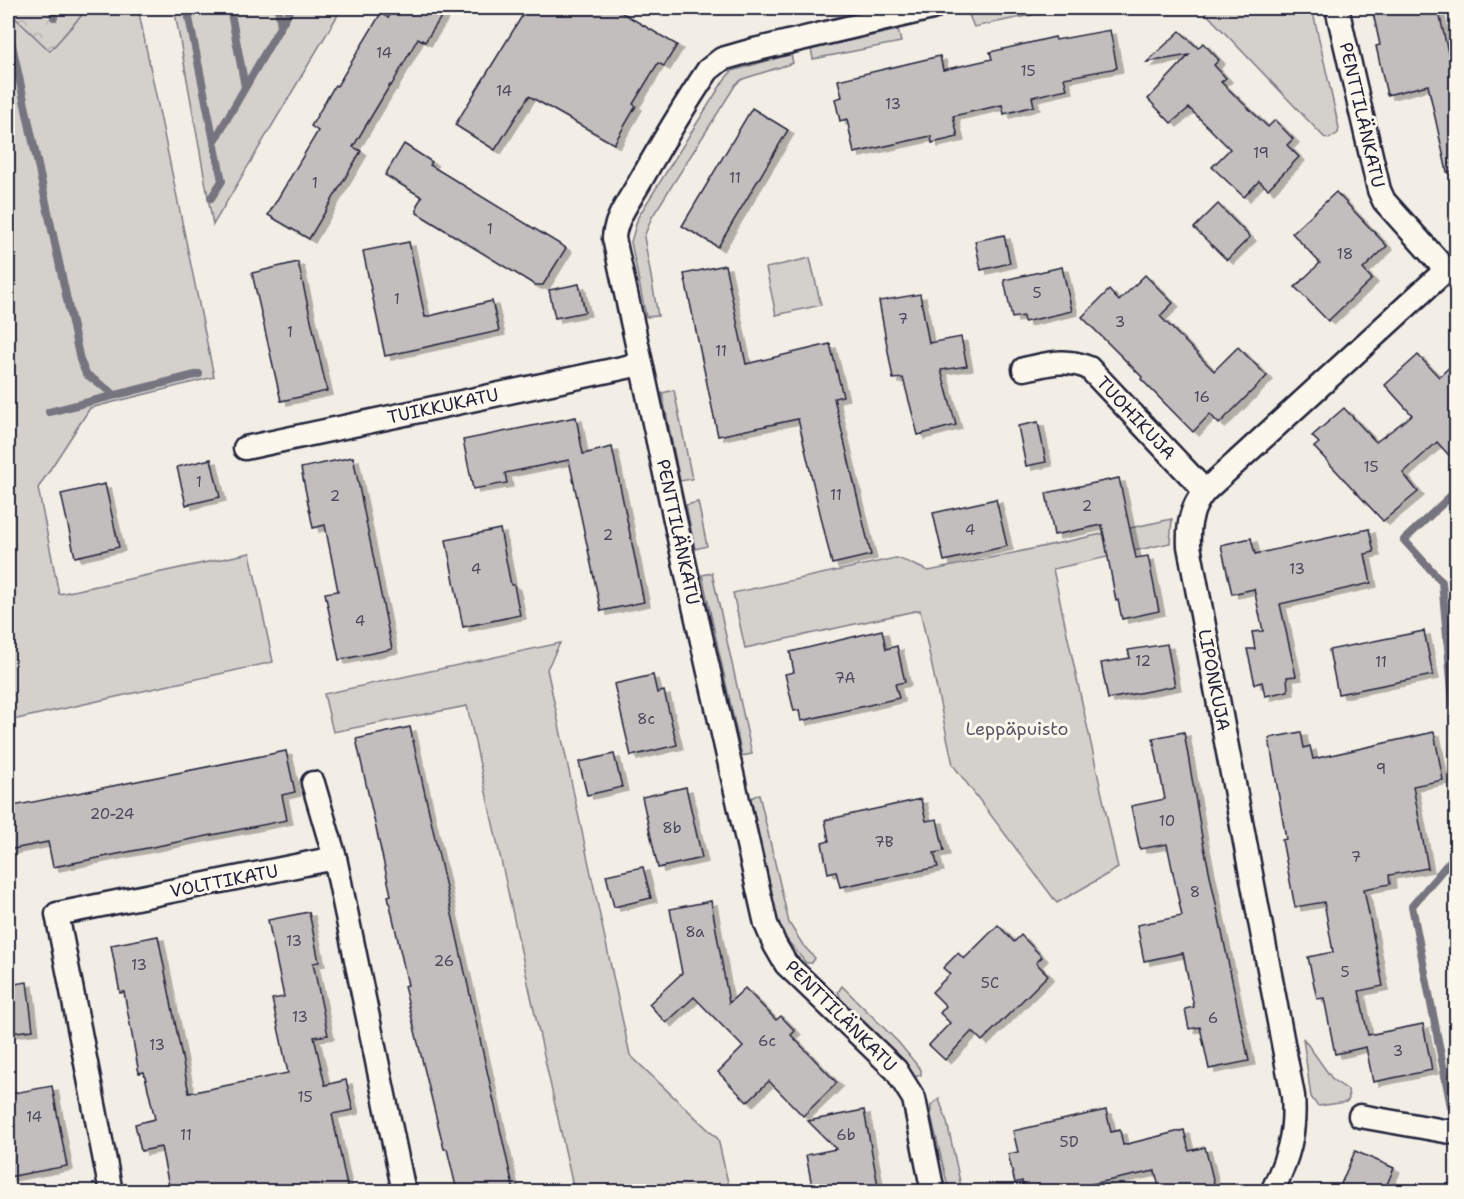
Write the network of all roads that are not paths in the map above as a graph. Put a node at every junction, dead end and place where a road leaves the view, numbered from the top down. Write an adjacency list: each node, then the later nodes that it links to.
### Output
1 (932, 8): 4 (street, PENTTILÄNKATU)
2 (1337, 8): 3 (street, PENTTILÄNKATU)
3 (1446, 270): 7 (street, LIPONKUJA)
4 (641, 364): 6 (street, TUIKKUKATU); 14 (street, PENTTILÄNKATU)
5 (1024, 369): 7 (street, TUOHIKUJA)
6 (245, 448)
7 (1205, 491): 15 (street, LIPONKUJA)
8 (313, 783): 9 (street)
9 (335, 858): 12 (street, VOLTTIKATU); 13 (street)
10 (1360, 1116): 11 (street)
11 (1456, 1133)
12 (111, 1191)
13 (404, 1191)
14 (933, 1191)
15 (1272, 1191)

